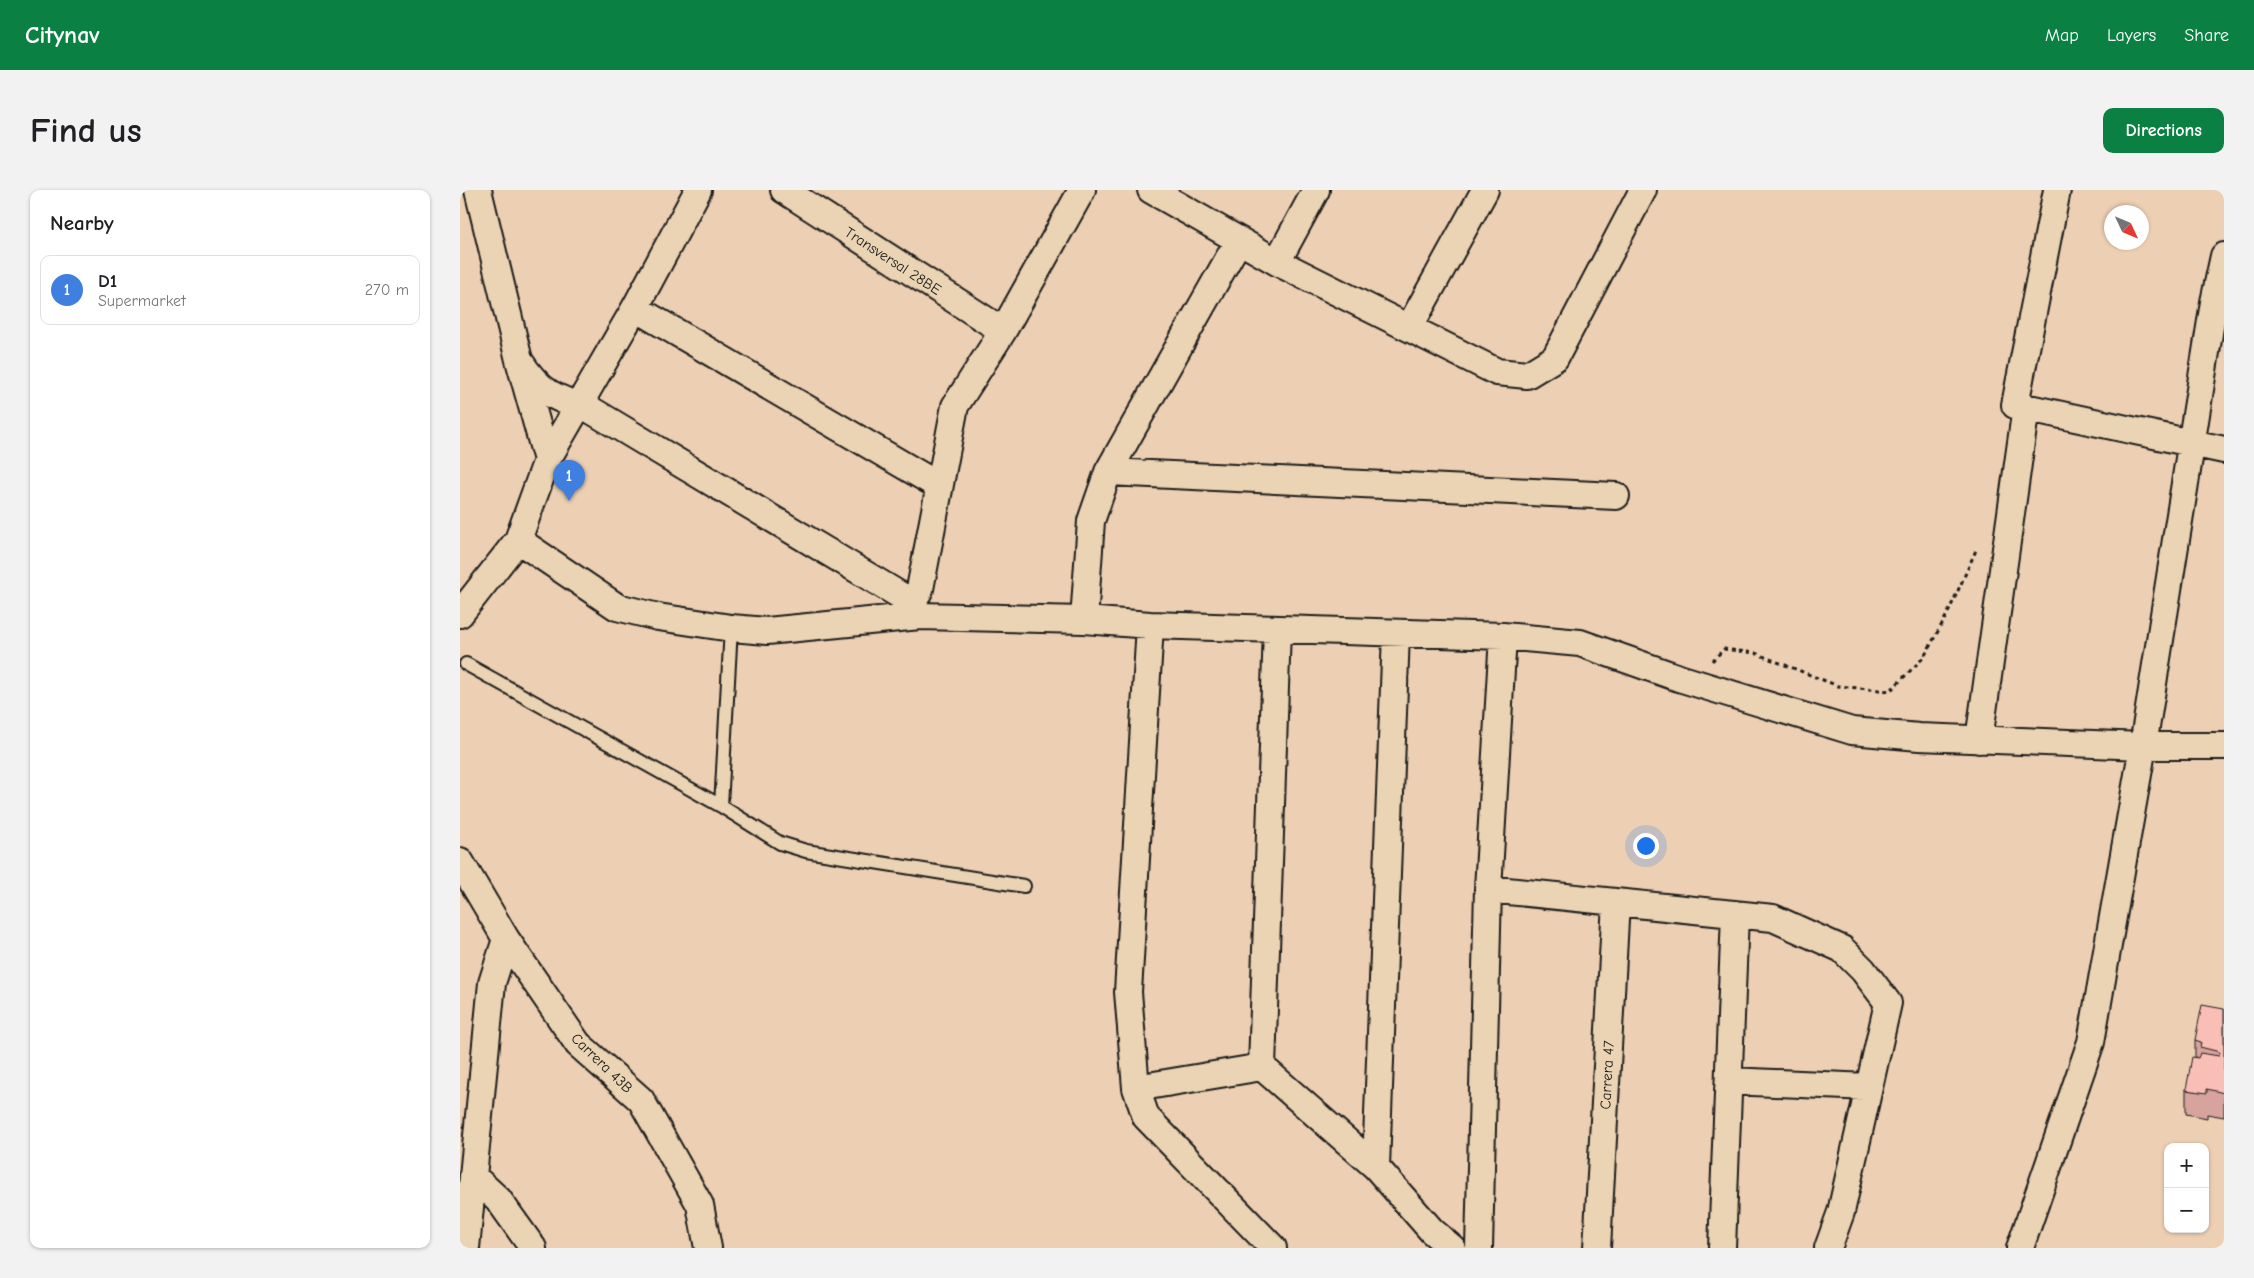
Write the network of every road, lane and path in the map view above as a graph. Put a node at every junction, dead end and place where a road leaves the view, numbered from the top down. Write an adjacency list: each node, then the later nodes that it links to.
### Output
1 (478, 190): 17 (street)
2 (698, 190): 14 (street)
3 (784, 190): 16 (street, Transversal 28BE)
4 (1082, 190): 16 (street)
5 (1151, 190): 10 (street)
6 (1316, 190): 12 (street)
7 (1485, 190): 15 (street)
8 (1643, 190): 15 (street)
9 (2057, 190): 19 (street)
10 (1239, 240): 12 (street); 23 (street)
11 (2224, 256): 13 (street)
12 (1277, 262): 15 (street)
13 (2219, 303): 20 (street)
14 (635, 308): 18 (street); 24 (street)
15 (1409, 328)
16 (1003, 331): 24 (street)
17 (519, 360): 18 (street); 22 (street)
18 (577, 406): 22 (street); 28 (street)
19 (2026, 407): 20 (street); 38 (street)
20 (2191, 443): 21 (street); 39 (street)
21 (2224, 450)
22 (546, 460): 26 (street)
23 (1108, 472): 25 (street); 30 (street)
24 (940, 486): 28 (street)
25 (1616, 496)
26 (518, 540): 29 (street); 32 (street)
27 (1979, 544): 37 (path)
28 (917, 609): 30 (street); 32 (street)
29 (460, 614)
30 (1084, 620): 31 (street)
31 (1150, 625): 33 (street); 51 (street)
32 (731, 628): 41 (lane)
33 (1277, 629): 34 (street); 48 (street)
34 (1396, 633): 35 (street); 52 (street)
35 (1503, 636): 37 (street); 44 (street)
36 (466, 664): 41 (lane)
37 (1679, 678): 38 (street)
38 (1979, 740): 39 (street)
39 (2143, 746): 40 (street); 63 (street)
40 (2224, 746)
41 (721, 806): 43 (lane)
42 (460, 861): 47 (street, Carrera 43B)
43 (1024, 886)
44 (1488, 889): 45 (street); 59 (street)
45 (1616, 902): 46 (street); 60 (street, Carrera 47)
46 (1735, 914): 49 (street); 50 (street)
47 (506, 939): 53 (street); 56 (street, Carrera 43B)
48 (1262, 1067): 51 (street); 52 (street)
49 (1729, 1081): 50 (street); 61 (street)
50 (1869, 1087): 62 (street)
51 (1136, 1088): 57 (street)
52 (1376, 1167): 58 (street)
53 (474, 1177): 54 (street); 55 (street)
54 (466, 1248)
55 (533, 1248)
56 (708, 1248)
57 (1274, 1248)
58 (1452, 1248)
59 (1478, 1248)
60 (1597, 1248)
61 (1722, 1248)
62 (1828, 1248)
63 (2020, 1248)

